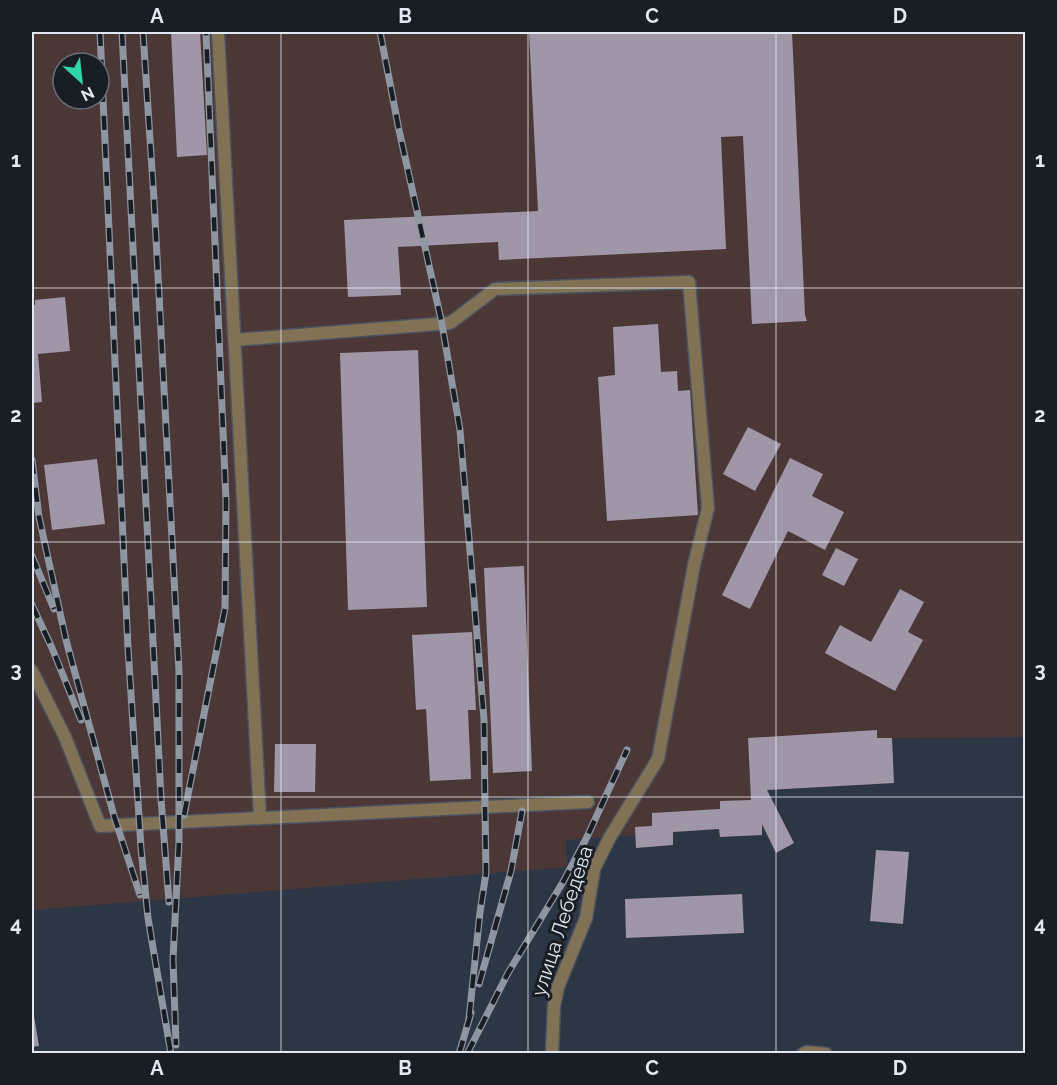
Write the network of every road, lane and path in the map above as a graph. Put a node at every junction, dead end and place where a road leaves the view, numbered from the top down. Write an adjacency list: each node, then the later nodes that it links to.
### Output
1 (218, 32): 2 (street)
2 (235, 340): 5 (street); 6 (street, улица Лебедева)
3 (32, 670): 5 (street)
4 (588, 802): 5 (street)
5 (260, 818)
6 (552, 1053)
7 (803, 1053): 8 (street)
8 (826, 1053)

